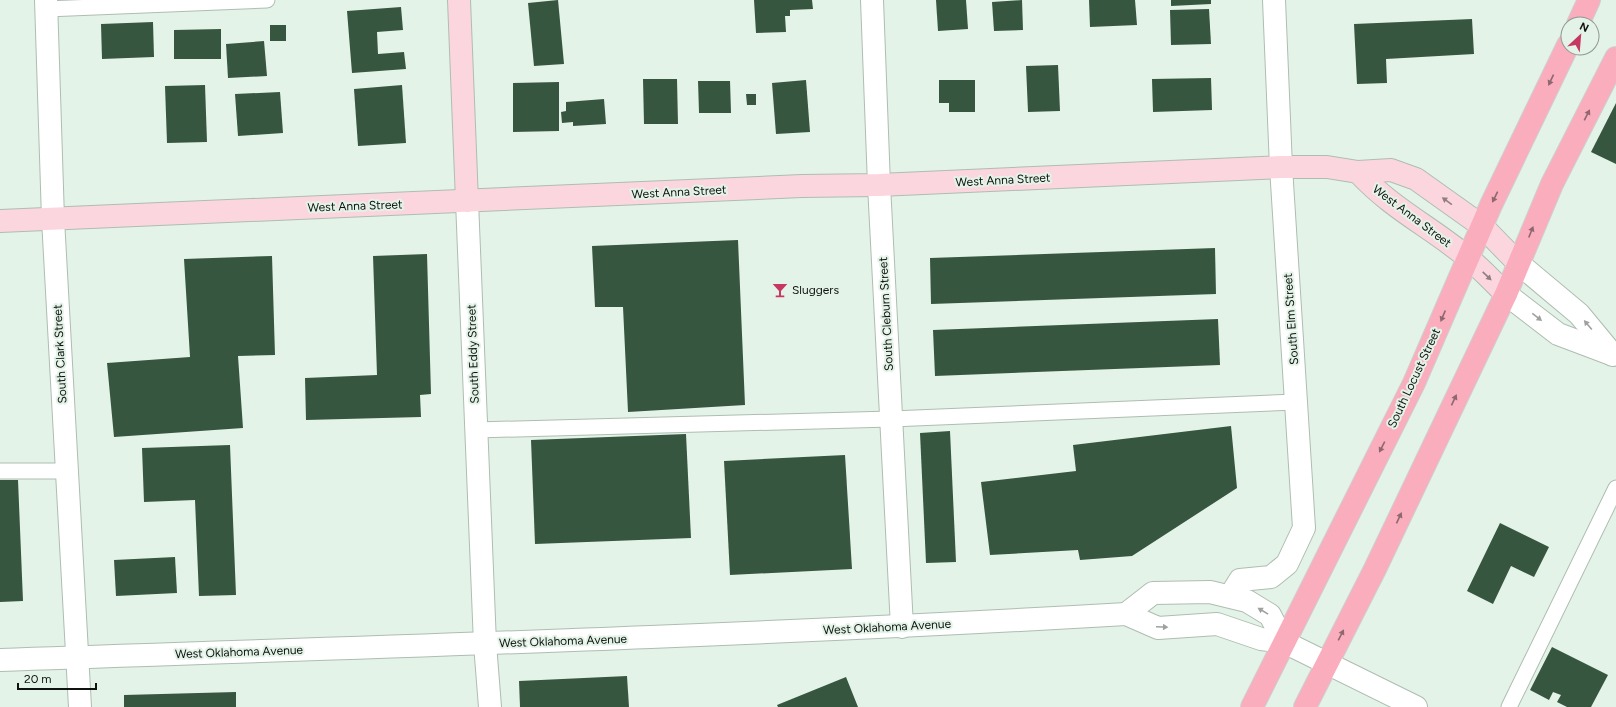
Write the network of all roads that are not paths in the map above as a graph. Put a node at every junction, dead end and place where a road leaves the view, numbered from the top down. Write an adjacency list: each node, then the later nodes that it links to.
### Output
1 (268, 0): 6 (lane)
2 (459, 0): 13 (main road, South Eddy Street)
3 (872, 0): 12 (street, South Cleburn Street)
4 (1274, 0): 10 (street, South Elm Street)
5 (1589, 0): 7 (main road)
6 (46, 4): 14 (street, South Clark Street)
7 (1582, 16)
8 (1563, 56): 16 (main road, South Locust Street, one-way to 16)
9 (1616, 58): 18 (main road, one-way to 9)
10 (1281, 167): 11 (main road, West Anna Street); 12 (main road, West Anna Street); 21 (street, South Elm Street)
11 (1358, 172): 16 (main road, West Anna Street, one-way to 11); 17 (main road, West Anna Street)
12 (879, 185): 13 (main road, West Anna Street); 22 (street, South Cleburn Street)
13 (467, 201): 14 (main road, West Anna Street); 23 (street, South Eddy Street)
14 (53, 219): 15 (main road, West Anna Street); 25 (street, South Clark Street)
15 (0, 221)
16 (1482, 226): 17 (main road, South Locust Street); 18 (main road, West Anna Street)
17 (1468, 258): 19 (main road, West Anna Street, one-way to 19); 30 (main road, South Locust Street, one-way to 30)
18 (1518, 263): 19 (main road); 20 (street, one-way to 18)
19 (1506, 294): 20 (street, one-way to 20); 34 (main road, one-way to 19)
20 (1615, 356)
21 (1296, 402): 22 (lane); 27 (street, South Elm Street)
22 (891, 419): 23 (lane); 29 (street, South Cleburn Street)
23 (476, 430): 31 (street, South Eddy Street)
24 (0, 471): 25 (lane)
25 (67, 471): 32 (street, South Clark Street)
26 (1616, 488): 40 (lane)
27 (1230, 596): 28 (street); 30 (street, one-way to 27)
28 (1126, 614): 29 (street, West Oklahoma Avenue); 30 (street, West Oklahoma Avenue, one-way to 30)
29 (902, 627): 31 (street, West Oklahoma Avenue)
30 (1284, 642): 34 (street, West Oklahoma Avenue); 37 (main road, South Locust Street)
31 (485, 644): 32 (street, West Oklahoma Avenue); 36 (street, South Eddy Street)
32 (77, 657): 33 (street, West Oklahoma Avenue); 35 (street, South Clark Street)
33 (0, 660)
34 (1326, 663): 38 (main road); 39 (street, West Oklahoma Avenue)
35 (80, 707)
36 (490, 707)
37 (1252, 707)
38 (1305, 707)
39 (1416, 707)
40 (1509, 707)

